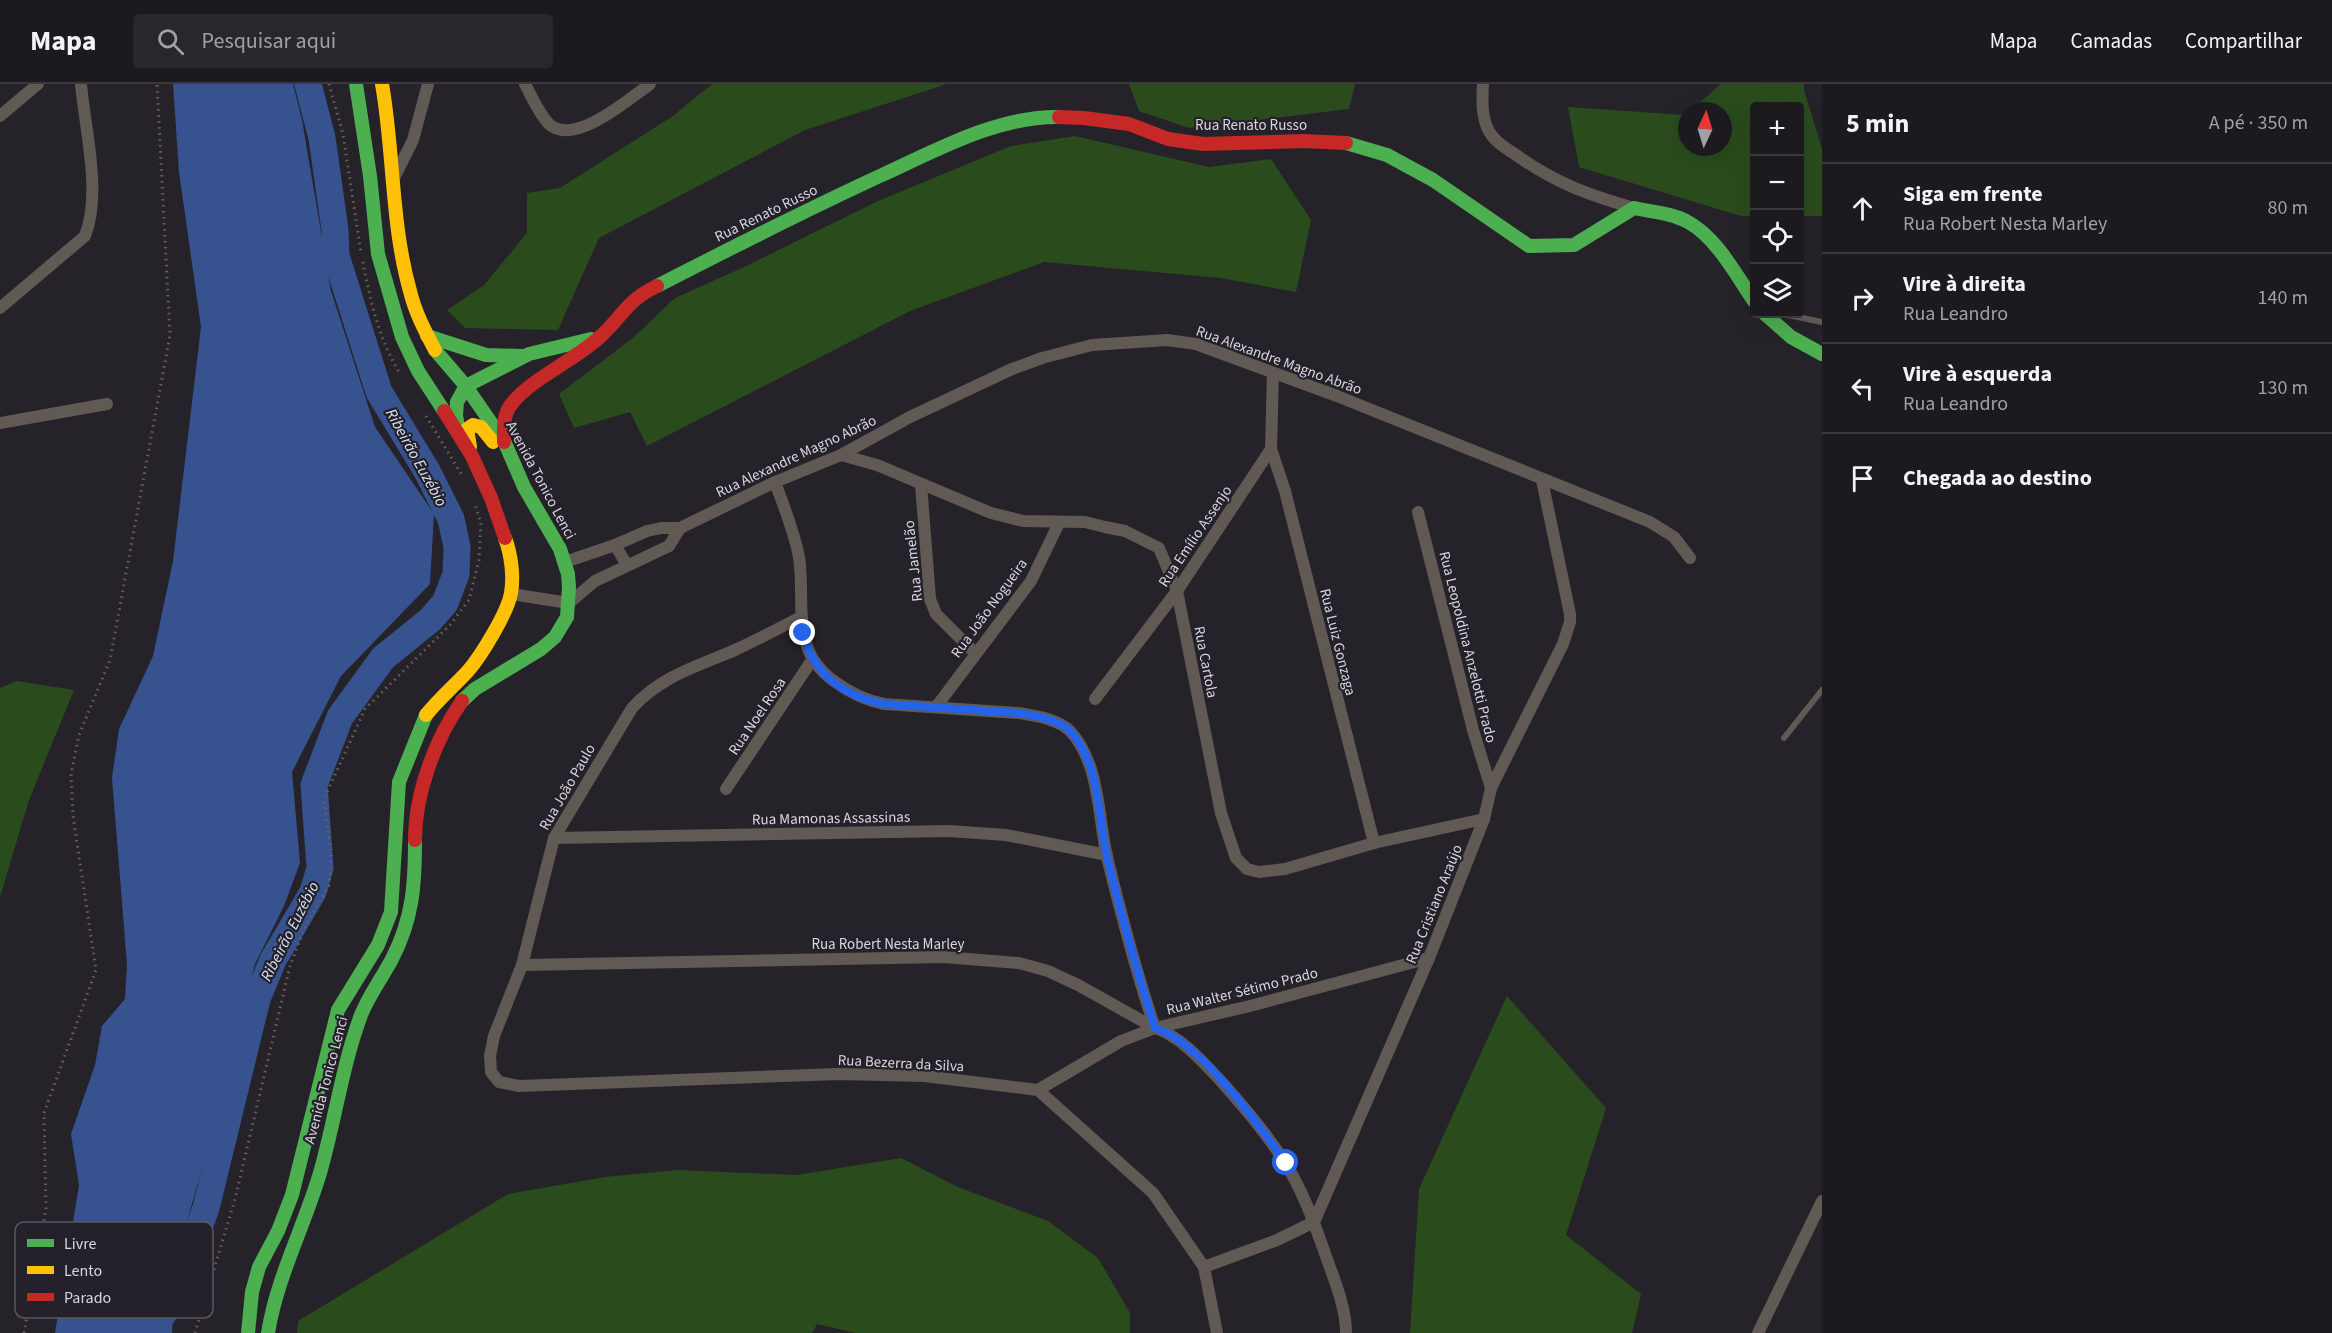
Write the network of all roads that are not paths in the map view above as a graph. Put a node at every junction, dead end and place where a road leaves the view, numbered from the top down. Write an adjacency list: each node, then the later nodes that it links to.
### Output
1 (38, 84): 9 (street)
2 (81, 84): 13 (street)
3 (356, 84): 25 (main road, Avenida Tonico Lenci)
4 (382, 84): 10 (main road, Avenida Tonico Lenci)
5 (428, 84): 10 (street)
6 (525, 84): 7 (street)
7 (650, 84)
8 (1483, 84): 11 (street)
9 (0, 116)
10 (394, 178): 17 (main road, Avenida Tonico Lenci)
11 (1634, 208): 12 (main road); 18 (main road, Rua Renato Russo)
12 (1750, 294)
13 (0, 308)
14 (1769, 318): 20 (main road)
15 (1802, 318): 16 (lane)
16 (1822, 322)
17 (427, 336): 19 (main road); 22 (main road, Avenida Tonico Lenci)
18 (601, 337): 19 (main road); 26 (main road, Rua Renato Russo)
19 (529, 354): 22 (main road)
20 (1822, 354)
21 (1273, 373): 27 (street); 28 (street, Rua Alexandre Magno Abrão); 30 (street, Rua Alexandre Magno Abrão)
22 (466, 386): 25 (main road); 26 (main road, Avenida Tonico Lenci)
23 (107, 404): 24 (street)
24 (0, 423)
25 (460, 440): 29 (main road, Avenida Tonico Lenci)
26 (504, 442): 33 (main road, Avenida Tonico Lenci)
27 (1271, 449): 41 (street, Rua Emílio Assenjo); 55 (street, Rua Luiz Gonzaga)
28 (841, 455): 31 (street, Rua Alexandre Magno Abrão); 32 (street, Rua Cartola)
29 (472, 456): 33 (main road); 42 (main road, Avenida Tonico Lenci)
30 (1542, 480): 38 (street, Rua Alexandre Magno Abrão); 51 (street, Rua Cristiano Araújo)
31 (775, 482): 36 (street, Rua Alexandre Magno Abrão); 44 (street)
32 (921, 484): 35 (street, Rua Cartola); 45 (street, Rua Jamelão)
33 (525, 490): 39 (main road, Avenida Tonico Lenci)
34 (1418, 512): 51 (street, Rua Leopoldina Anzelotti Prado)
35 (1059, 523): 41 (street, Rua Cartola); 45 (street, Rua João Nogueira)
36 (680, 528): 37 (street); 40 (street)
37 (615, 545): 39 (street); 40 (street)
38 (1690, 558)
39 (565, 562): 43 (main road, Avenida Tonico Lenci)
40 (627, 565): 43 (street)
41 (1177, 591): 48 (street, Rua Emílio Assenjo); 55 (street, Rua Cartola)
42 (511, 594): 43 (street); 65 (main road, Avenida Tonico Lenci)
43 (569, 603): 66 (main road, Avenida Tonico Lenci)
44 (801, 617): 46 (street); 54 (street, Rua João Paulo)
45 (975, 654): 49 (street, Rua João Nogueira)
46 (812, 660): 49 (street); 52 (street, Rua Noel Rosa)
47 (1822, 690): 50 (lane)
48 (1095, 699)
49 (936, 707): 56 (street)
50 (1784, 738)
51 (1491, 788): 53 (street, Rua Cristiano Araújo)
52 (726, 789)
53 (1484, 819): 55 (street, Rua Cartola); 57 (street, Rua Cristiano Araújo)
54 (554, 838): 56 (street, Rua Mamonas Assassinas); 58 (street, Rua João Paulo)
55 (1374, 843)
56 (1107, 855): 59 (street)
57 (1429, 958): 59 (street, Rua Walter Sétimo Prado); 63 (street, Rua Cristiano Araújo)
58 (522, 965): 59 (street, Rua Robert Nesta Marley); 60 (street, Rua João Paulo)
59 (1155, 1028): 61 (street, Rua Walter Sétimo Prado); 63 (street, Rua Robert Nesta Marley)
60 (491, 1072): 61 (street, Rua Bezerra da Silva)
61 (1038, 1090): 64 (street)
62 (1822, 1201): 69 (street)
63 (1314, 1222): 64 (street); 68 (street, Rua Robert Nesta Marley)
64 (1204, 1267): 67 (street)
65 (248, 1333)
66 (268, 1333)
67 (1217, 1333)
68 (1346, 1333)
69 (1758, 1333)

